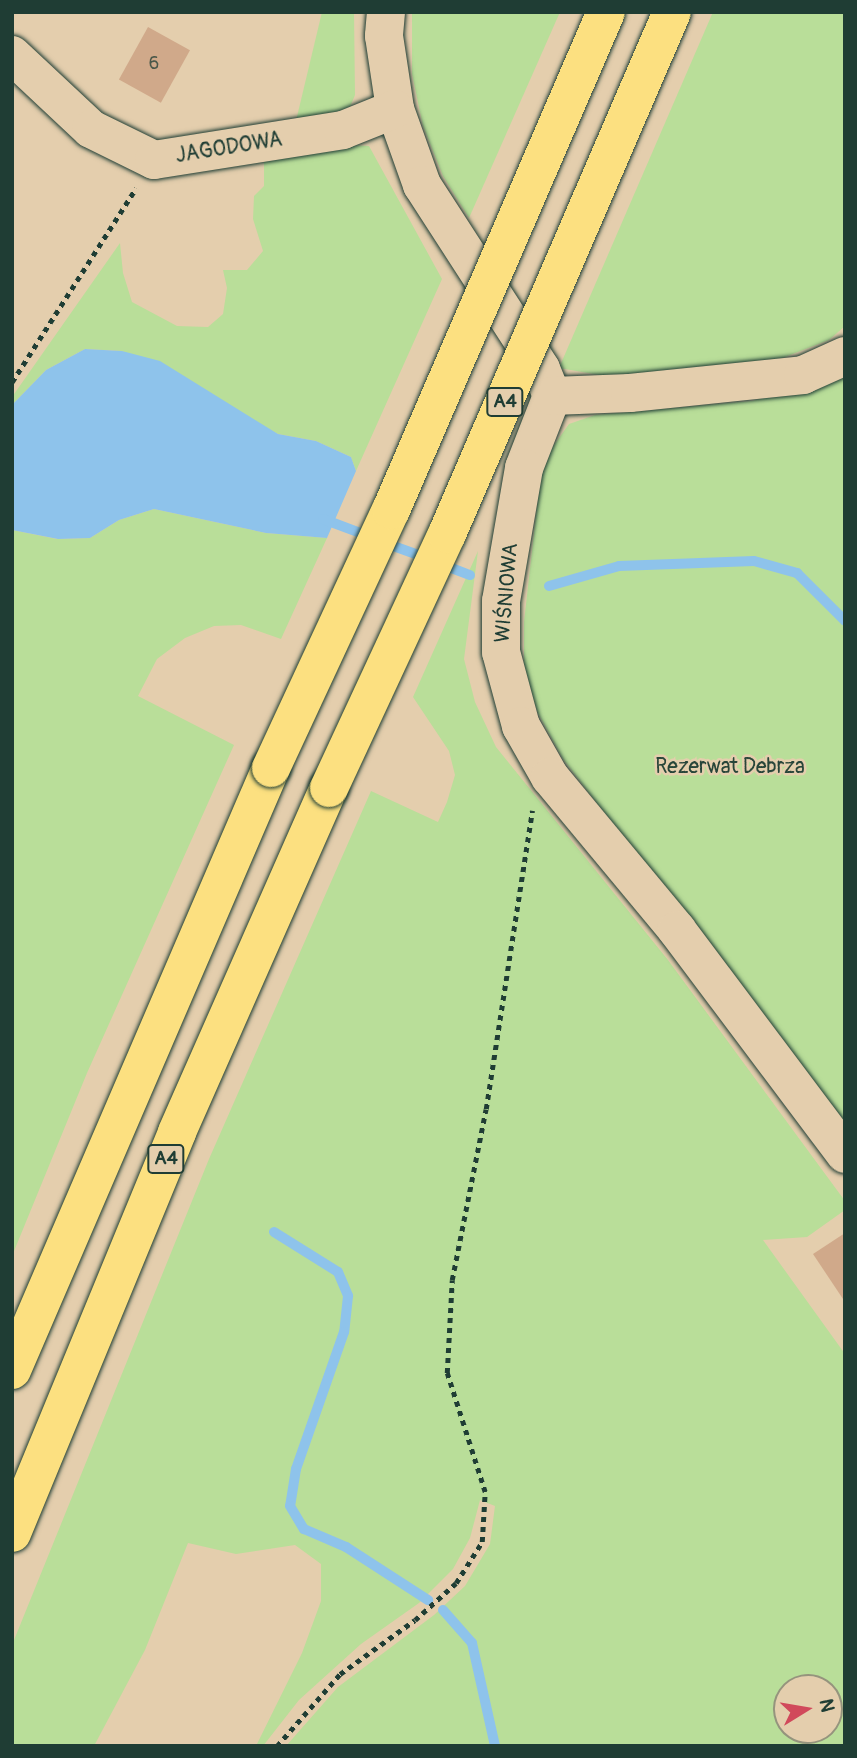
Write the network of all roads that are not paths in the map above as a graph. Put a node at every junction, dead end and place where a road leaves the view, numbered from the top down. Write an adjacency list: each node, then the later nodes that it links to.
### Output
1 (386, 12): 5 (street)
2 (606, 12): 9 (highway, bridge)
3 (672, 12): 10 (highway, A4, bridge)
4 (12, 55): 5 (street, JAGODOWA)
5 (395, 109): 7 (street)
6 (845, 356): 7 (street)
7 (552, 396): 8 (street, WIŚNIOWA)
8 (845, 1154)
9 (12, 1370)
10 (12, 1533)

